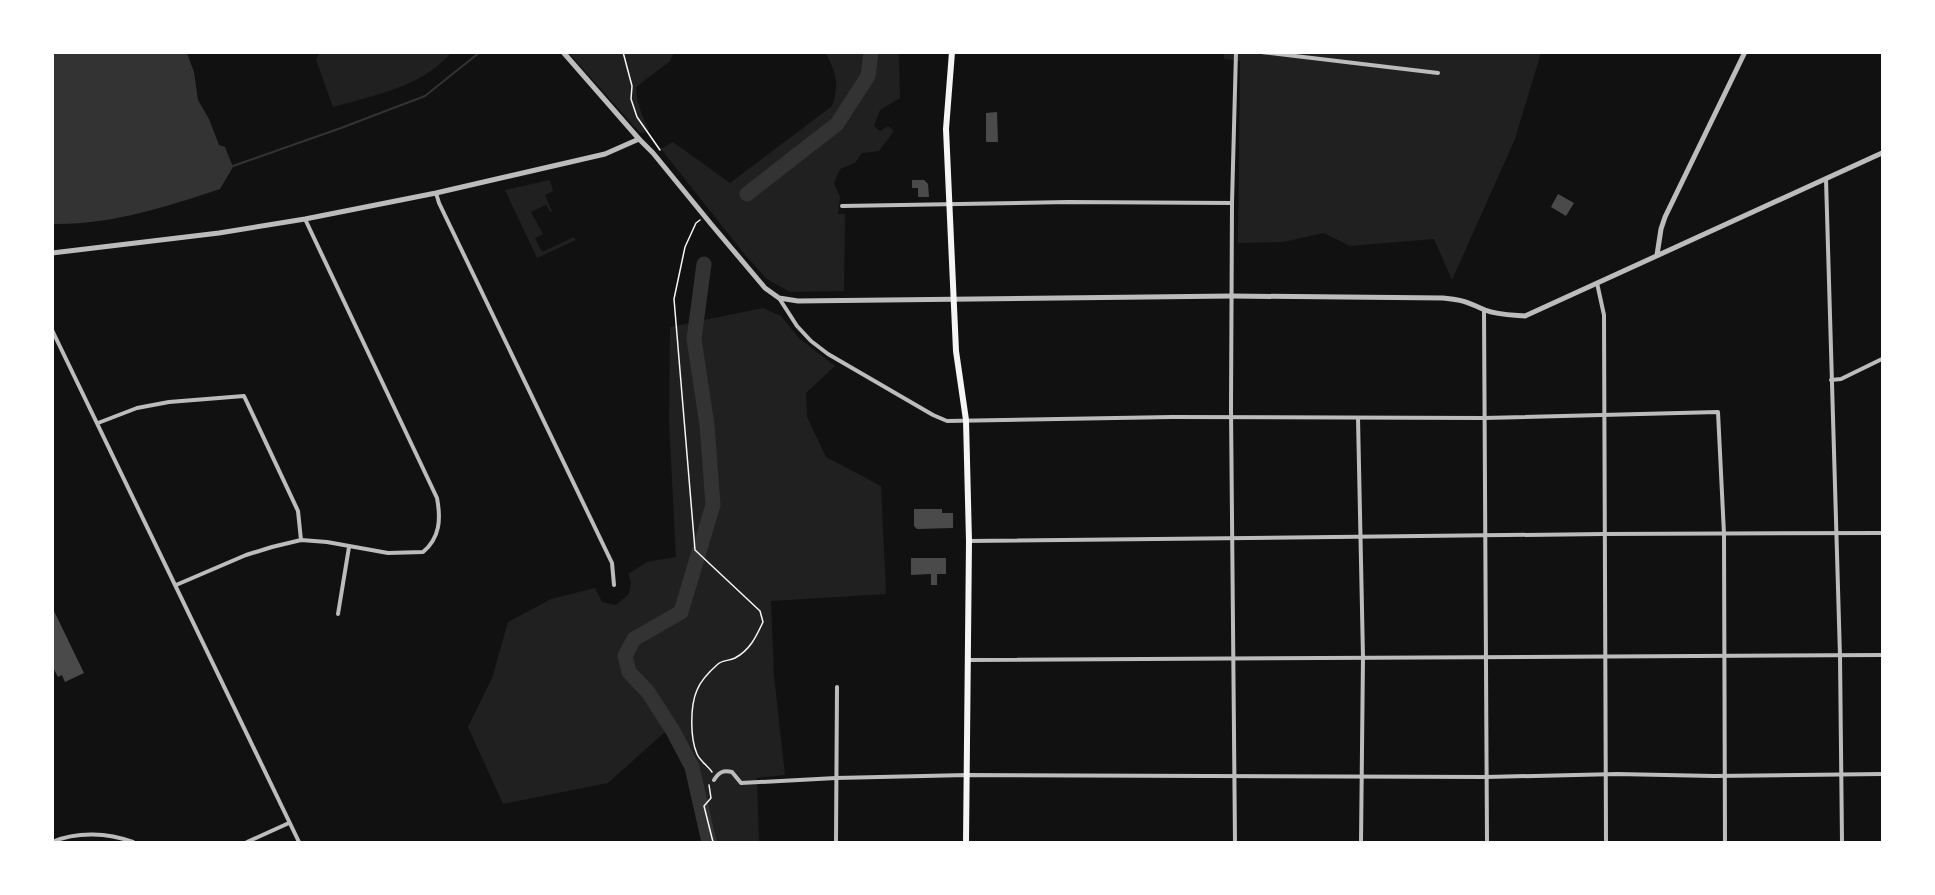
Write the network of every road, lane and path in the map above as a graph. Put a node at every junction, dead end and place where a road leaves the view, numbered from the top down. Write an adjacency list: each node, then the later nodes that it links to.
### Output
1 (563, 52): 9 (street)
2 (623, 52): 11 (path)
3 (952, 52): 15 (main road)
4 (1236, 52): 14 (street)
5 (1261, 52): 7 (street)
6 (1745, 52): 20 (street)
7 (1305, 55): 8 (street)
8 (1438, 73)
9 (639, 139): 13 (street); 17 (street)
10 (1882, 153): 12 (street)
11 (663, 154)
12 (1826, 179): 20 (street); 28 (street)
13 (436, 193): 18 (street); 46 (street)
14 (1232, 203): 15 (street); 22 (street)
15 (950, 205): 16 (street); 24 (main road)
16 (842, 206)
17 (704, 216): 23 (street); 57 (path)
18 (305, 219): 19 (street); 44 (street)
19 (52, 253)
20 (1657, 255): 21 (street)
21 (1597, 283): 25 (street); 29 (street)
22 (1232, 296): 24 (street); 25 (street); 30 (street)
23 (779, 298): 24 (street); 33 (street)
24 (953, 299): 33 (main road)
25 (1484, 310): 32 (street)
26 (52, 330): 34 (street)
27 (1882, 359): 28 (street)
28 (1832, 380): 38 (street)
29 (1604, 416): 32 (street); 36 (street); 37 (street)
30 (1231, 418): 31 (street); 33 (street); 41 (street)
31 (1358, 418): 32 (street); 40 (street)
32 (1484, 418): 39 (street)
33 (966, 420): 43 (main road)
34 (98, 423): 42 (street); 45 (street)
35 (1882, 533): 38 (street)
36 (1604, 534): 37 (street); 39 (street); 50 (street)
37 (1724, 534): 38 (street); 48 (street)
38 (1835, 534): 51 (street)
39 (1485, 536): 40 (street); 53 (street)
40 (1360, 537): 41 (street); 52 (street)
41 (1232, 539): 43 (street); 54 (street)
42 (301, 540): 44 (street); 45 (street)
43 (969, 541): 55 (main road)
44 (349, 547): 47 (street)
45 (176, 585): 68 (street)
46 (614, 585)
47 (338, 614)
48 (1725, 655): 50 (street); 51 (street); 62 (street)
49 (1882, 655): 51 (street)
50 (1605, 656): 53 (street); 58 (street)
51 (1840, 656): 63 (street)
52 (1363, 657): 53 (street); 54 (street); 64 (street)
53 (1485, 657): 65 (street)
54 (1234, 659): 55 (street); 61 (street)
55 (968, 660): 60 (main road)
56 (837, 687): 66 (street)
57 (712, 772)
58 (1606, 774): 62 (street); 65 (street); 79 (street)
59 (1882, 774): 63 (street)
60 (967, 775): 61 (street); 66 (street); 75 (main road)
61 (1234, 775): 64 (street); 76 (street)
62 (1725, 775): 63 (street); 80 (street)
63 (1841, 775): 81 (street)
64 (1362, 777): 65 (street); 77 (street)
65 (1486, 777): 78 (street)
66 (836, 778): 67 (street); 74 (street)
67 (711, 780): 73 (path)
68 (290, 823): 71 (street); 72 (street)
69 (52, 842): 70 (street)
70 (133, 843)
71 (247, 843)
72 (299, 843)
73 (713, 843)
74 (836, 843)
75 (966, 843)
76 (1235, 843)
77 (1361, 843)
78 (1486, 843)
79 (1606, 843)
80 (1725, 843)
81 (1842, 843)

